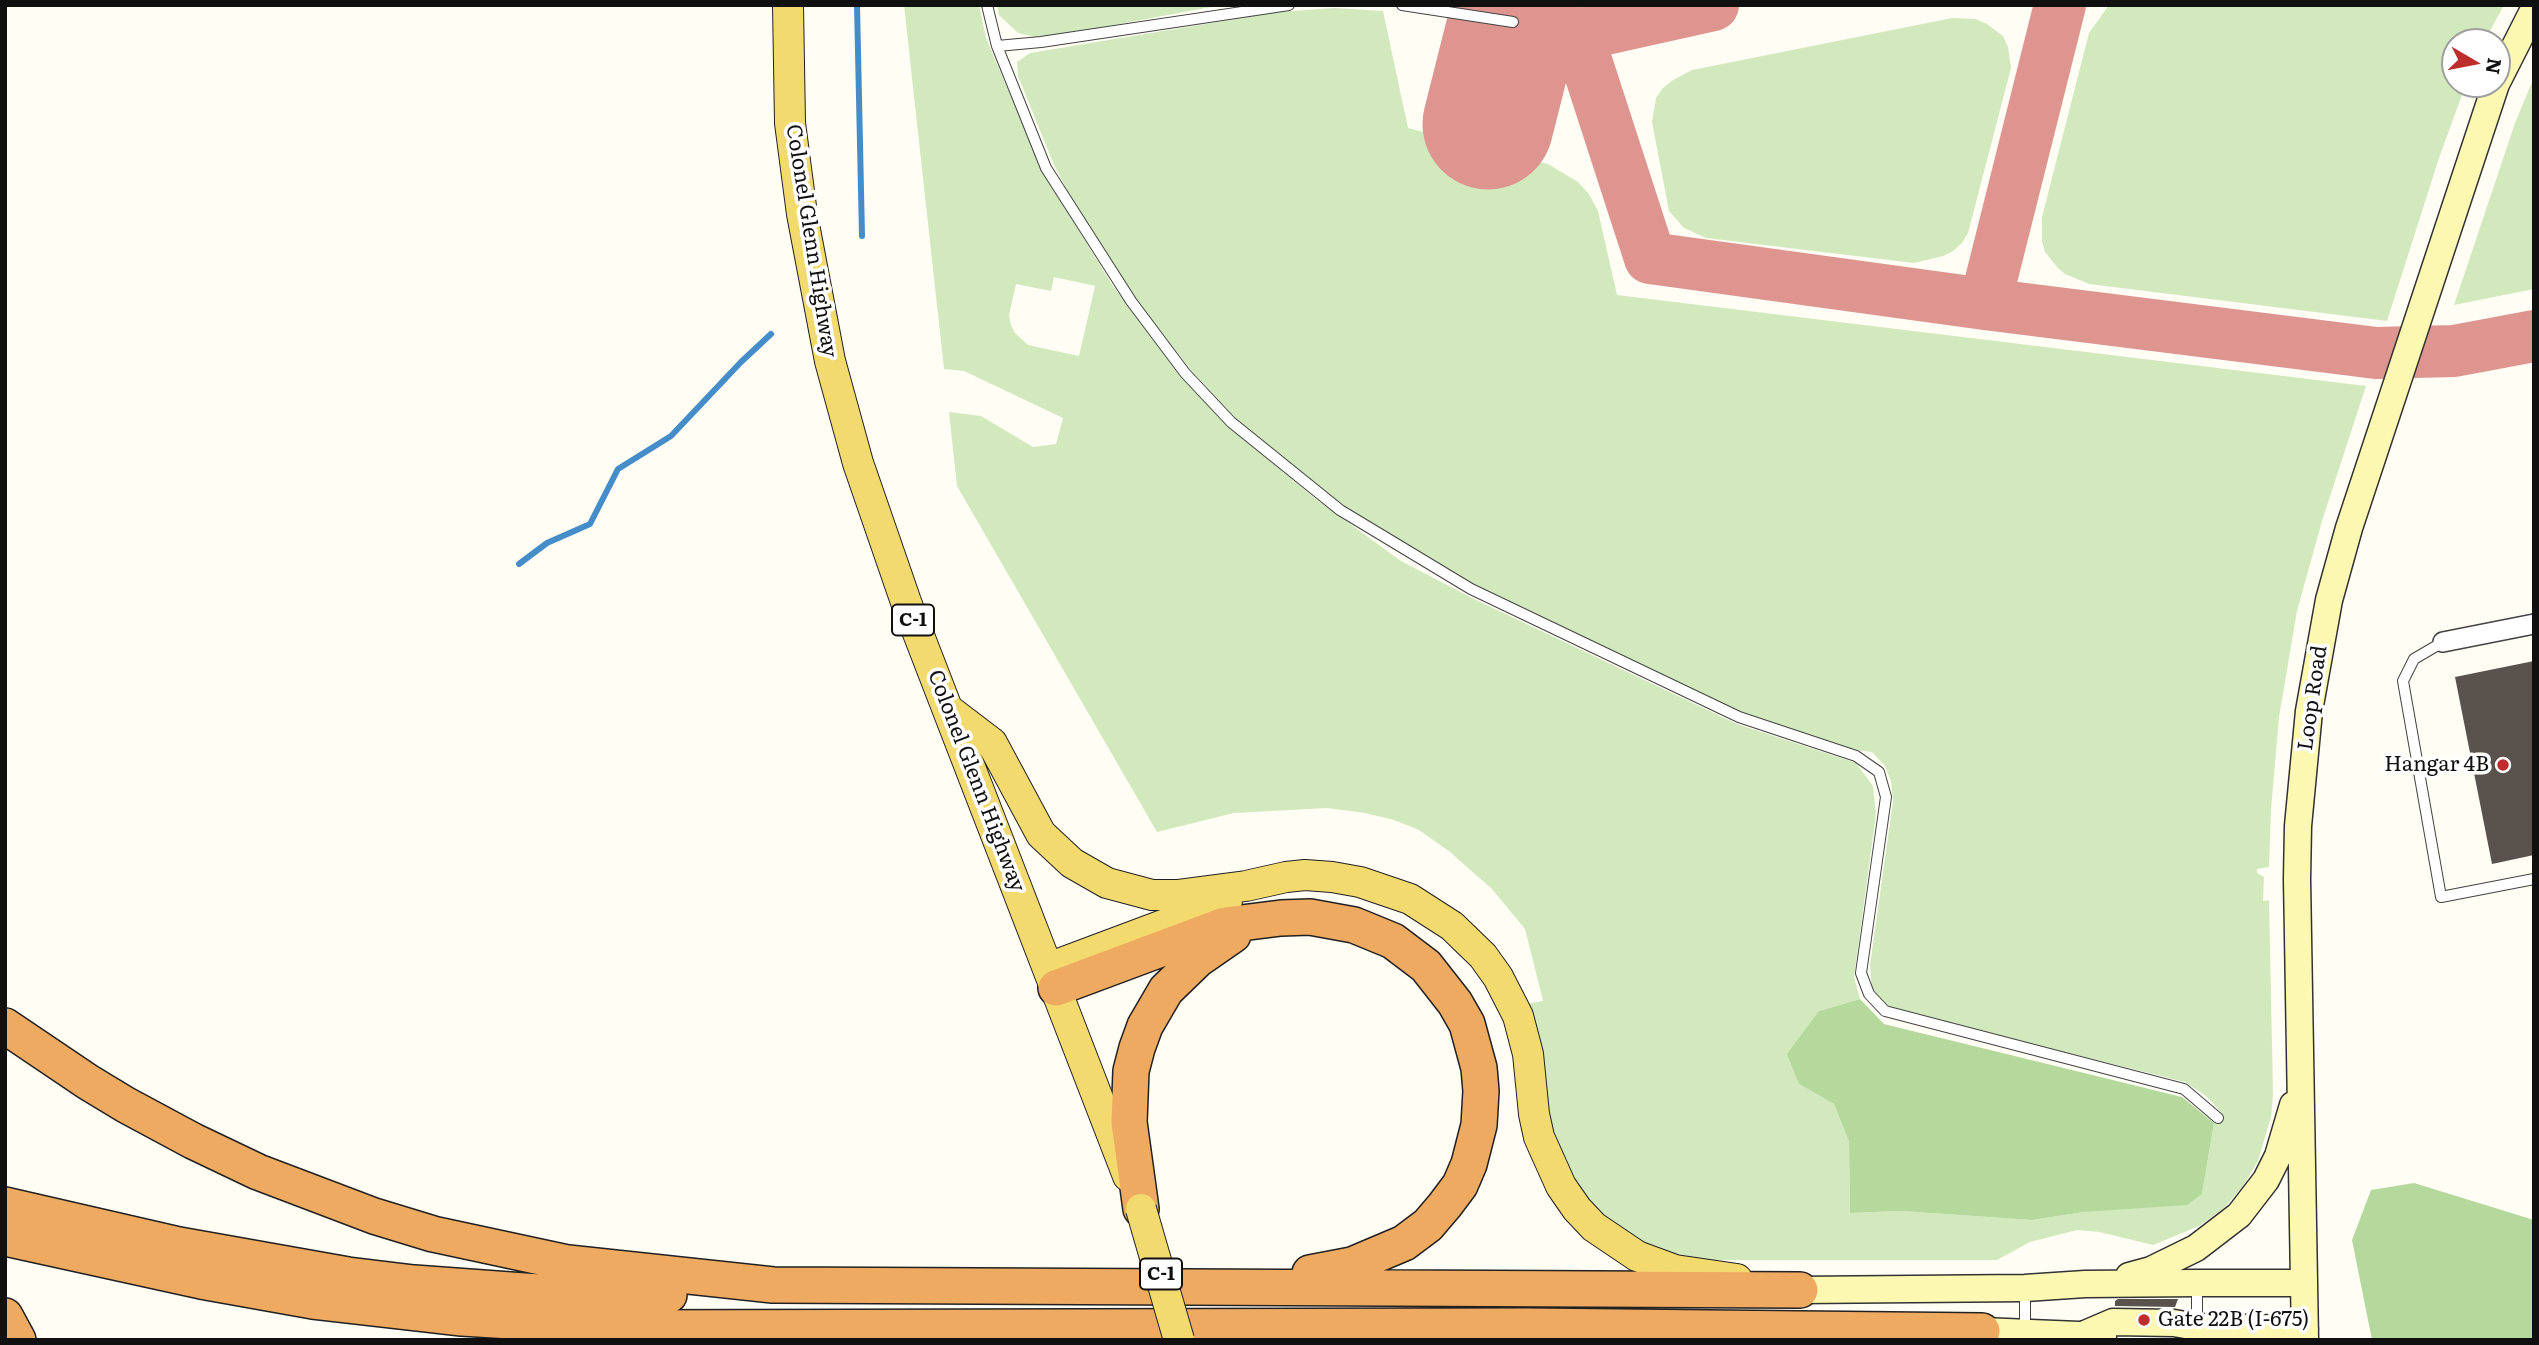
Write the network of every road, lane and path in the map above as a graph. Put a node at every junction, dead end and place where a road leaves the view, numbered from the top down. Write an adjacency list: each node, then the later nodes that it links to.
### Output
1 (788, 5): 12 (main road, Colonel Glenn Highway / C-1)
2 (987, 5): 7 (lane)
3 (1289, 5): 7 (lane)
4 (1402, 5): 6 (lane)
5 (2534, 9): 8 (street, Loop Road)
6 (1513, 22)
7 (997, 46): 19 (lane)
8 (2511, 52)
9 (2492, 98): 18 (street, Loop Road)
10 (2534, 624): 11 (street)
11 (2443, 642): 13 (lane)
12 (950, 711): 14 (main road); 16 (main road, Colonel Glenn Highway / C-1)
13 (2534, 879)
14 (1246, 886): 16 (main road); 29 (main road)
15 (1251, 923): 16 (highway); 21 (highway); 27 (highway)
16 (1052, 978): 21 (main road, Colonel Glenn Highway / C-1)
17 (5, 1026): 26 (highway)
18 (2300, 1079): 24 (street, Loop Road); 25 (street)
19 (2218, 1118)
20 (21, 1209): 26 (highway)
21 (1141, 1209): 40 (main road, Colonel Glenn Highway / C-1, bridge)
22 (5, 1238): 35 (highway)
23 (2197, 1283): 24 (street); 25 (street); 32 (lane)
24 (2304, 1283): 36 (street, Loop Road)
25 (2085, 1284): 28 (street)
26 (773, 1285): 27 (highway)
27 (1248, 1287): 29 (highway)
28 (2025, 1288): 29 (street); 34 (lane)
29 (1800, 1290)
30 (5, 1316): 39 (highway)
31 (1528, 1326): 33 (highway); 35 (highway); 41 (highway)
32 (2197, 1327): 36 (street); 37 (street); 38 (street)
33 (1982, 1331): 34 (street); 42 (main road)
34 (2025, 1332): 37 (street)
35 (617, 1334)
36 (2305, 1334)
37 (2090, 1337): 38 (street)
38 (2170, 1339)
39 (18, 1340)
40 (1179, 1340)
41 (1587, 1340)
42 (1944, 1340)

